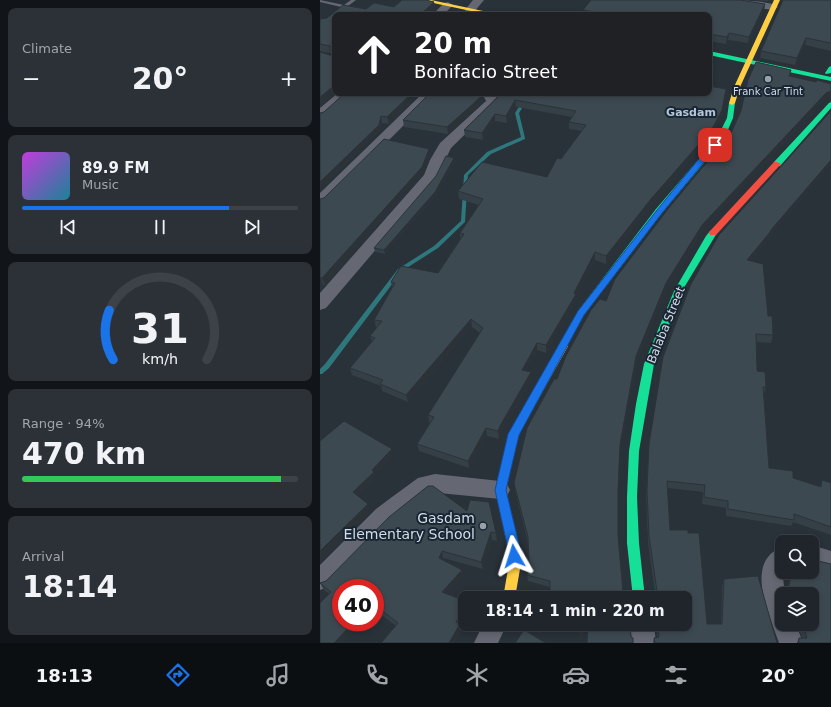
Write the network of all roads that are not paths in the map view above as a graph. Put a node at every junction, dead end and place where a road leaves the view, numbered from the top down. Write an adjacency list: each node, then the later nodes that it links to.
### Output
1 (354, 0): 8 (lane)
2 (422, 0): 7 (main road)
3 (479, 0): 9 (street)
4 (725, 0): 6 (street)
5 (320, 1): 8 (lane)
6 (775, 4): 14 (main road)
7 (448, 5): 9 (main road); 11 (street)
8 (345, 6): 10 (lane)
9 (470, 10): 12 (main road)
10 (338, 12)
11 (440, 12)
12 (482, 12)
13 (712, 54): 14 (main road)
14 (750, 61): 15 (main road); 23 (main road)
15 (830, 73)
16 (343, 96): 20 (street)
17 (427, 96): 21 (street)
18 (490, 96): 22 (street)
19 (831, 104): 29 (main road, Balaba Street)
20 (320, 116)
21 (320, 201)
22 (320, 304)
23 (500, 490): 27 (street); 28 (main road)
24 (819, 558): 25 (street)
25 (831, 562)
26 (775, 564): 30 (street)
27 (320, 580)
28 (510, 591)
29 (638, 591)
30 (775, 597)
31 (492, 631): 34 (street)
32 (643, 631): 35 (street)
33 (787, 631): 36 (street)
34 (486, 643)
35 (644, 643)
36 (791, 643)

